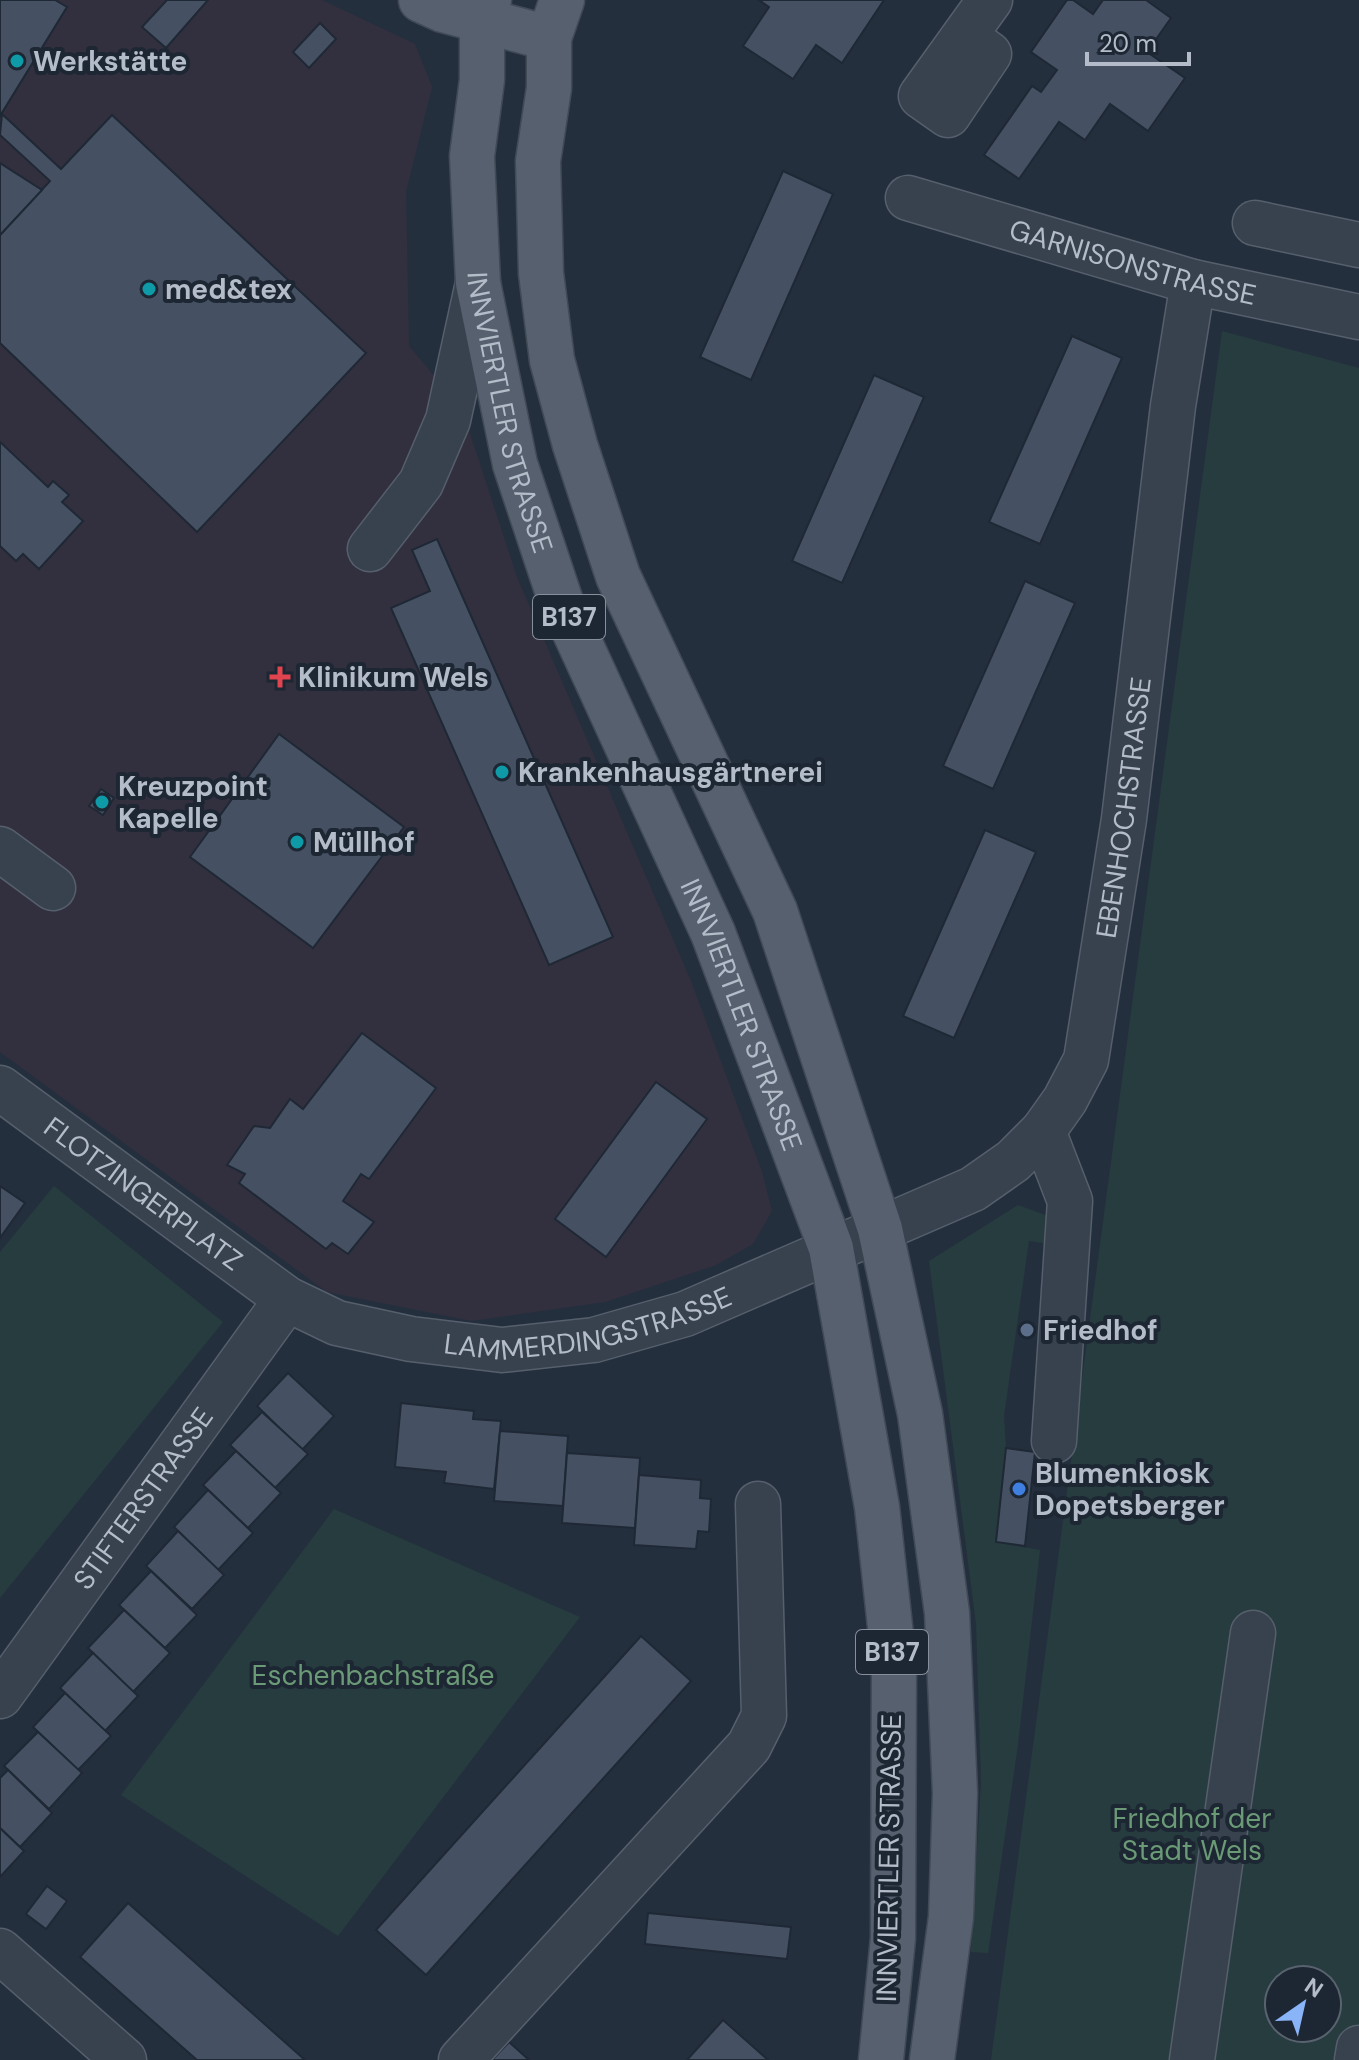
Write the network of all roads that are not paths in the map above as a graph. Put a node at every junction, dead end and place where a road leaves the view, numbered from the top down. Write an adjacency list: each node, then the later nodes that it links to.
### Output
1 (421, 0): 3 (main road)
2 (990, 0): 5 (street)
3 (486, 11): 4 (main road); 10 (main road, INNVIERTLER STRASSE / B137)
4 (555, 11): 17 (main road, INNVIERTLER STRASSE / B137)
5 (964, 36)
6 (908, 198): 9 (street, GARNISONSTRASSE)
7 (1255, 223): 8 (street)
8 (1359, 245)
9 (1193, 282): 11 (street, GARNISONSTRASSE); 16 (street, EBENHOCHSTRASSE)
10 (478, 283): 12 (street); 18 (main road, INNVIERTLER STRASSE / B137)
11 (1359, 317)
12 (370, 549)
13 (0, 849): 14 (street)
14 (53, 888)
15 (0, 1088): 19 (street, FLOTZINGERPLATZ)
16 (1043, 1131): 17 (street, EBENHOCHSTRASSE); 20 (street)
17 (880, 1229): 18 (street, LAMMERDINGSTRASSE); 29 (main road, INNVIERTLER STRASSE / B137)
18 (831, 1248): 19 (street, LAMMERDINGSTRASSE); 28 (main road, INNVIERTLER STRASSE / B137)
19 (287, 1299): 23 (street, STIFTERSTRASSE)
20 (1054, 1441)
21 (758, 1504): 27 (street)
22 (1253, 1633): 30 (street)
23 (0, 1696)
24 (0, 1951): 26 (street)
25 (1359, 2048): 31 (street)
26 (124, 2060)
27 (461, 2060)
28 (881, 2060)
29 (932, 2060)
30 (1192, 2060)
31 (1357, 2060)

